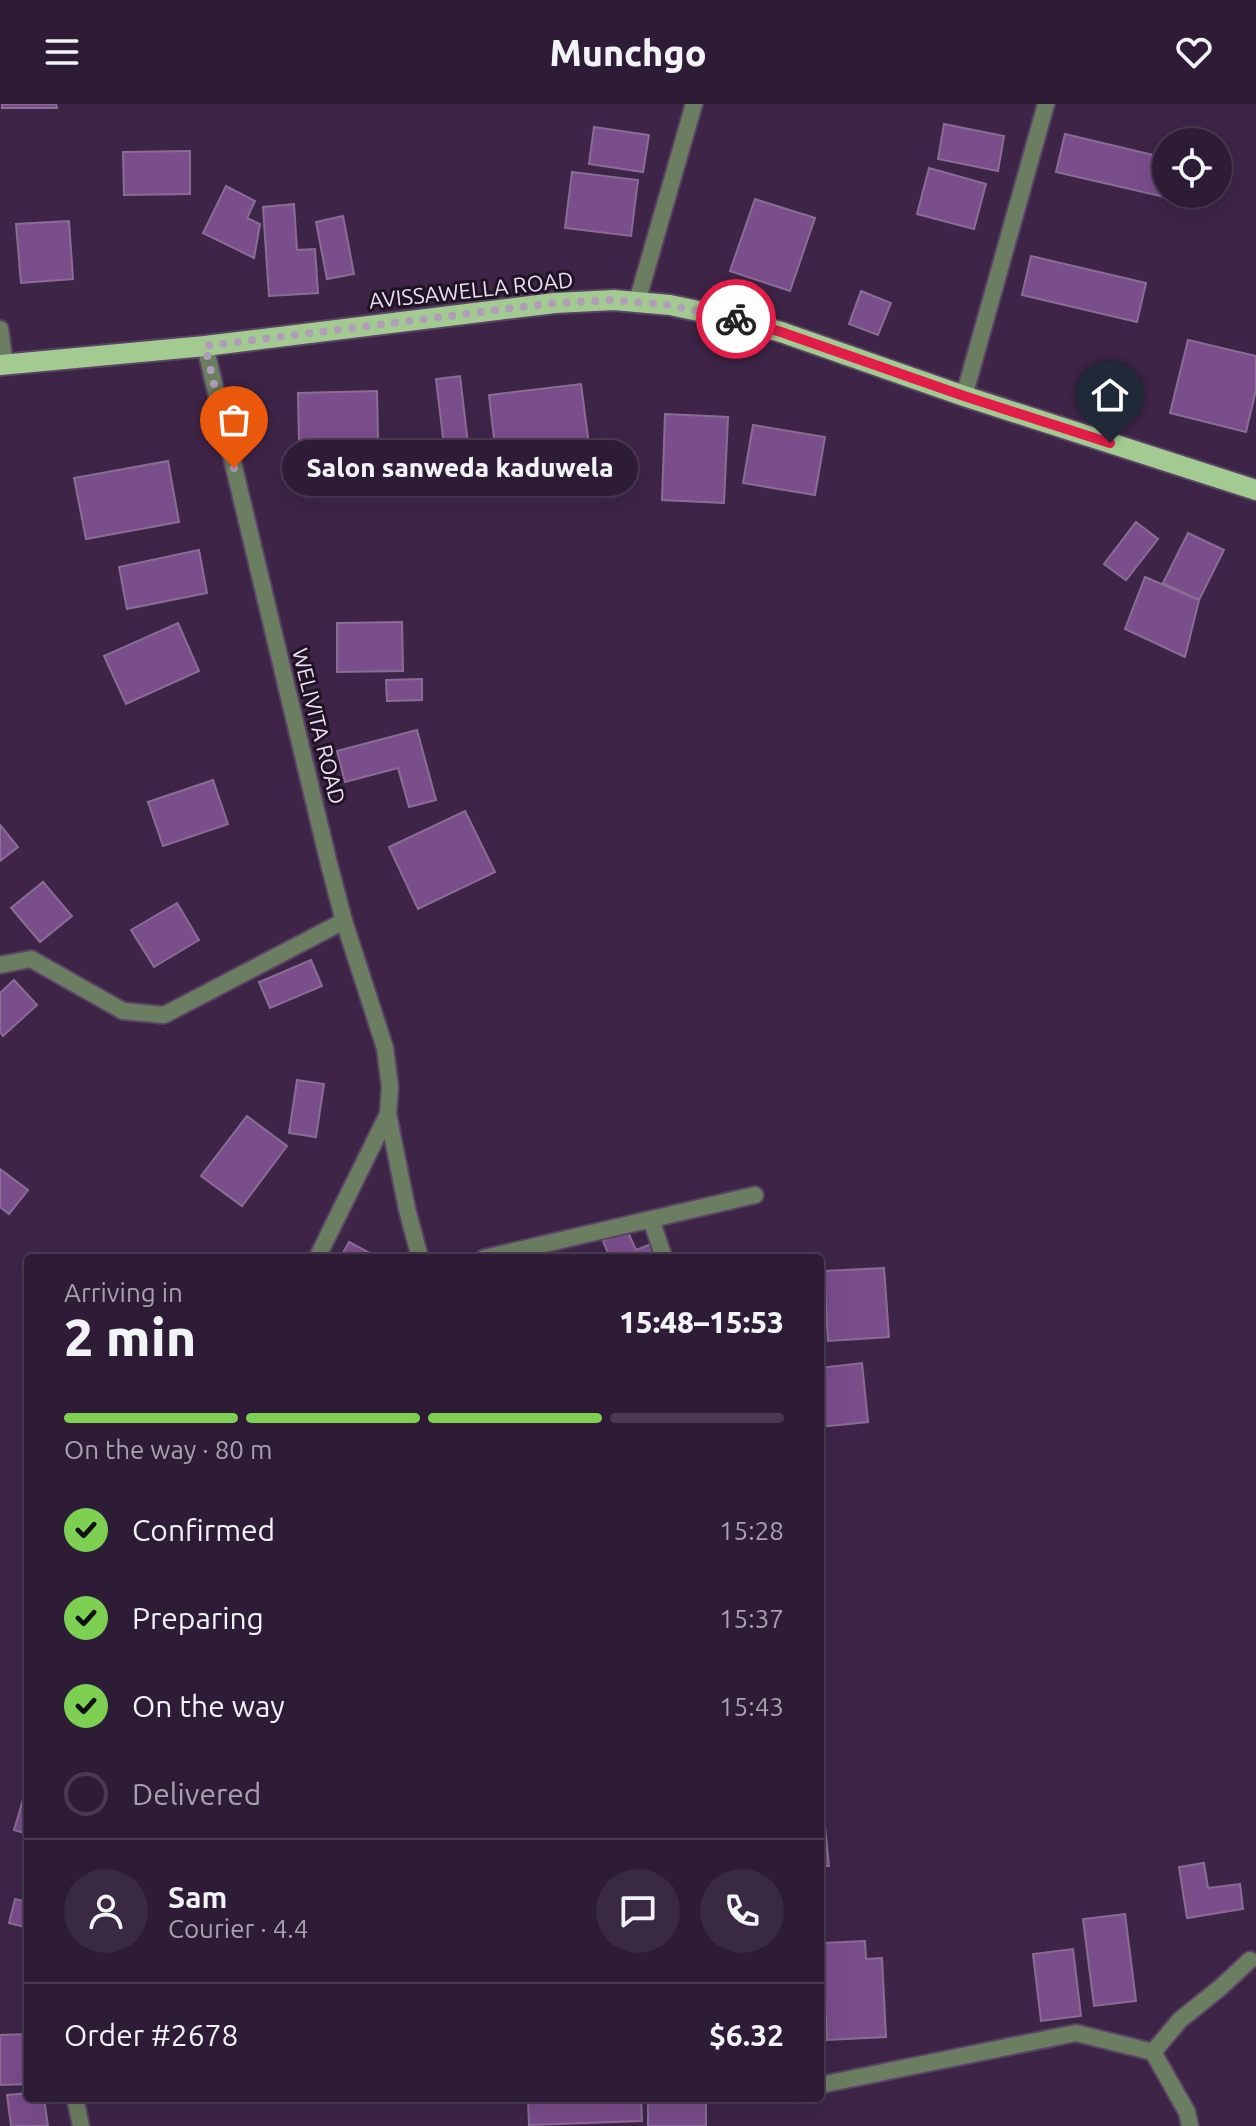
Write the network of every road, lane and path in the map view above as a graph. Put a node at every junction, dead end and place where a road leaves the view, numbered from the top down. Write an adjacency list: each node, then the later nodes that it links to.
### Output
1 (694, 104): 3 (street)
2 (1046, 104): 7 (street)
3 (637, 302): 5 (main road, AVISSAWELLA ROAD); 7 (main road, AVISSAWELLA ROAD)
4 (0, 329): 6 (street)
5 (205, 346): 6 (main road, AVISSAWELLA ROAD); 9 (street, WELIVITA ROAD)
6 (2, 365)
7 (964, 396): 8 (main road, AVISSAWELLA ROAD)
8 (1256, 490)
9 (344, 921): 10 (street); 11 (street, WELIVITA ROAD)
10 (0, 965)
11 (388, 1114): 14 (street, WELIVITA ROAD); 15 (street, WELIVITA ROAD)
12 (755, 1195): 13 (street)
13 (651, 1219): 16 (street); 17 (street)
14 (319, 1254)
15 (419, 1254)
16 (501, 1254)
17 (663, 1254)
18 (1250, 1960): 19 (street)
19 (1153, 2052): 20 (street); 23 (street)
20 (824, 2084)
21 (76, 2102): 22 (street)
22 (81, 2126)
23 (1190, 2126)

